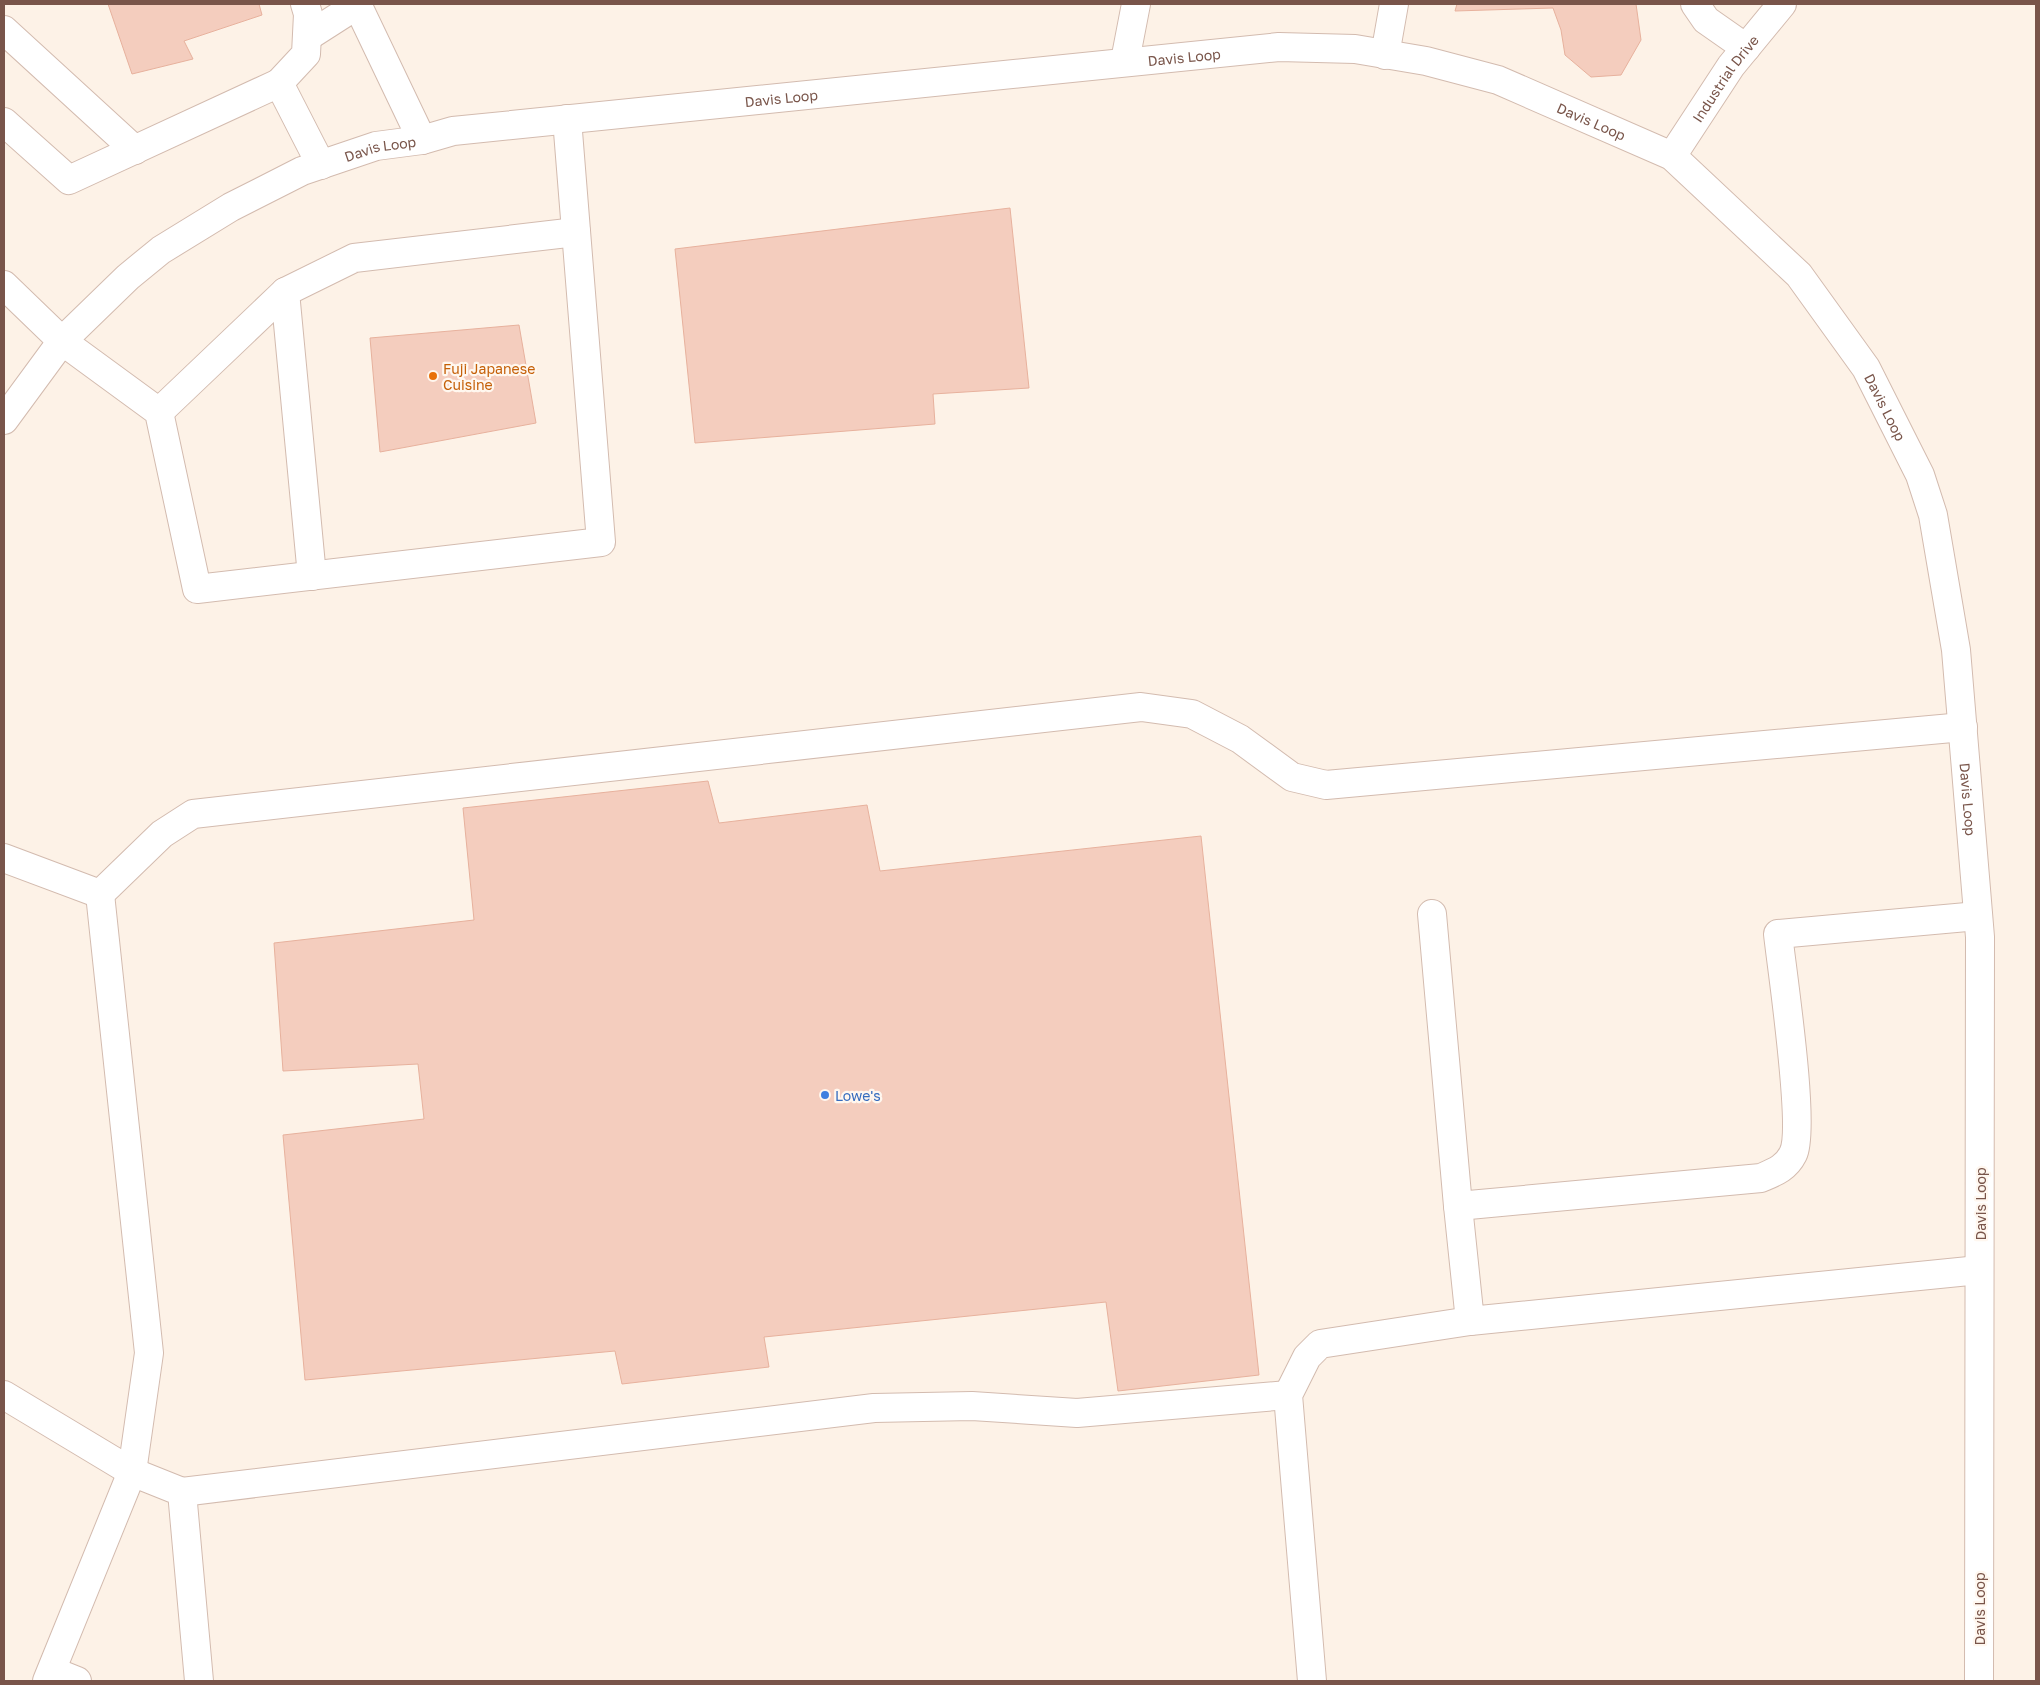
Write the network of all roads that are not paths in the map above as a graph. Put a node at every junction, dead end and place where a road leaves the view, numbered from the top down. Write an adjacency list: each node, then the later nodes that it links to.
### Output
1 (304, 4): 8 (street)
2 (357, 4): 8 (street); 15 (street)
3 (1136, 4): 11 (street)
4 (1394, 4): 10 (street)
5 (1695, 4): 9 (street)
6 (1782, 4): 9 (street, Industrial Drive)
7 (4, 30): 16 (street)
8 (307, 37): 12 (street)
9 (1746, 48): 17 (street, Industrial Drive)
10 (1386, 55): 11 (street, Davis Loop); 17 (street, Davis Loop)
11 (1125, 61): 13 (street, Davis Loop)
12 (279, 83): 16 (street); 18 (street)
13 (567, 119): 15 (street, Davis Loop); 19 (street)
14 (4, 122): 16 (street)
15 (422, 140): 18 (street, Davis Loop)
16 (135, 150)
17 (1672, 156): 26 (street, Davis Loop)
18 (321, 165): 22 (street, Davis Loop)
19 (576, 232): 21 (street); 25 (street)
20 (4, 284): 22 (street)
21 (285, 292): 23 (street); 25 (street)
22 (62, 341): 23 (street); 24 (street, Davis Loop)
23 (159, 412): 25 (street)
24 (4, 420)
25 (312, 576)
26 (1963, 727): 28 (street); 30 (street, Davis Loop)
27 (4, 858): 28 (street)
28 (100, 894): 36 (street)
29 (1432, 914): 31 (street)
30 (1978, 916): 31 (street); 32 (street, Davis Loop)
31 (1458, 1206): 33 (street)
32 (1979, 1270): 33 (street); 42 (street, Davis Loop)
33 (1470, 1321): 35 (street)
34 (4, 1395): 36 (street)
35 (1288, 1395): 37 (street); 41 (street)
36 (132, 1472): 37 (street); 38 (street)
37 (182, 1492): 40 (street)
38 (49, 1676): 39 (street)
39 (76, 1681)
40 (200, 1681)
41 (1312, 1681)
42 (1979, 1681)

